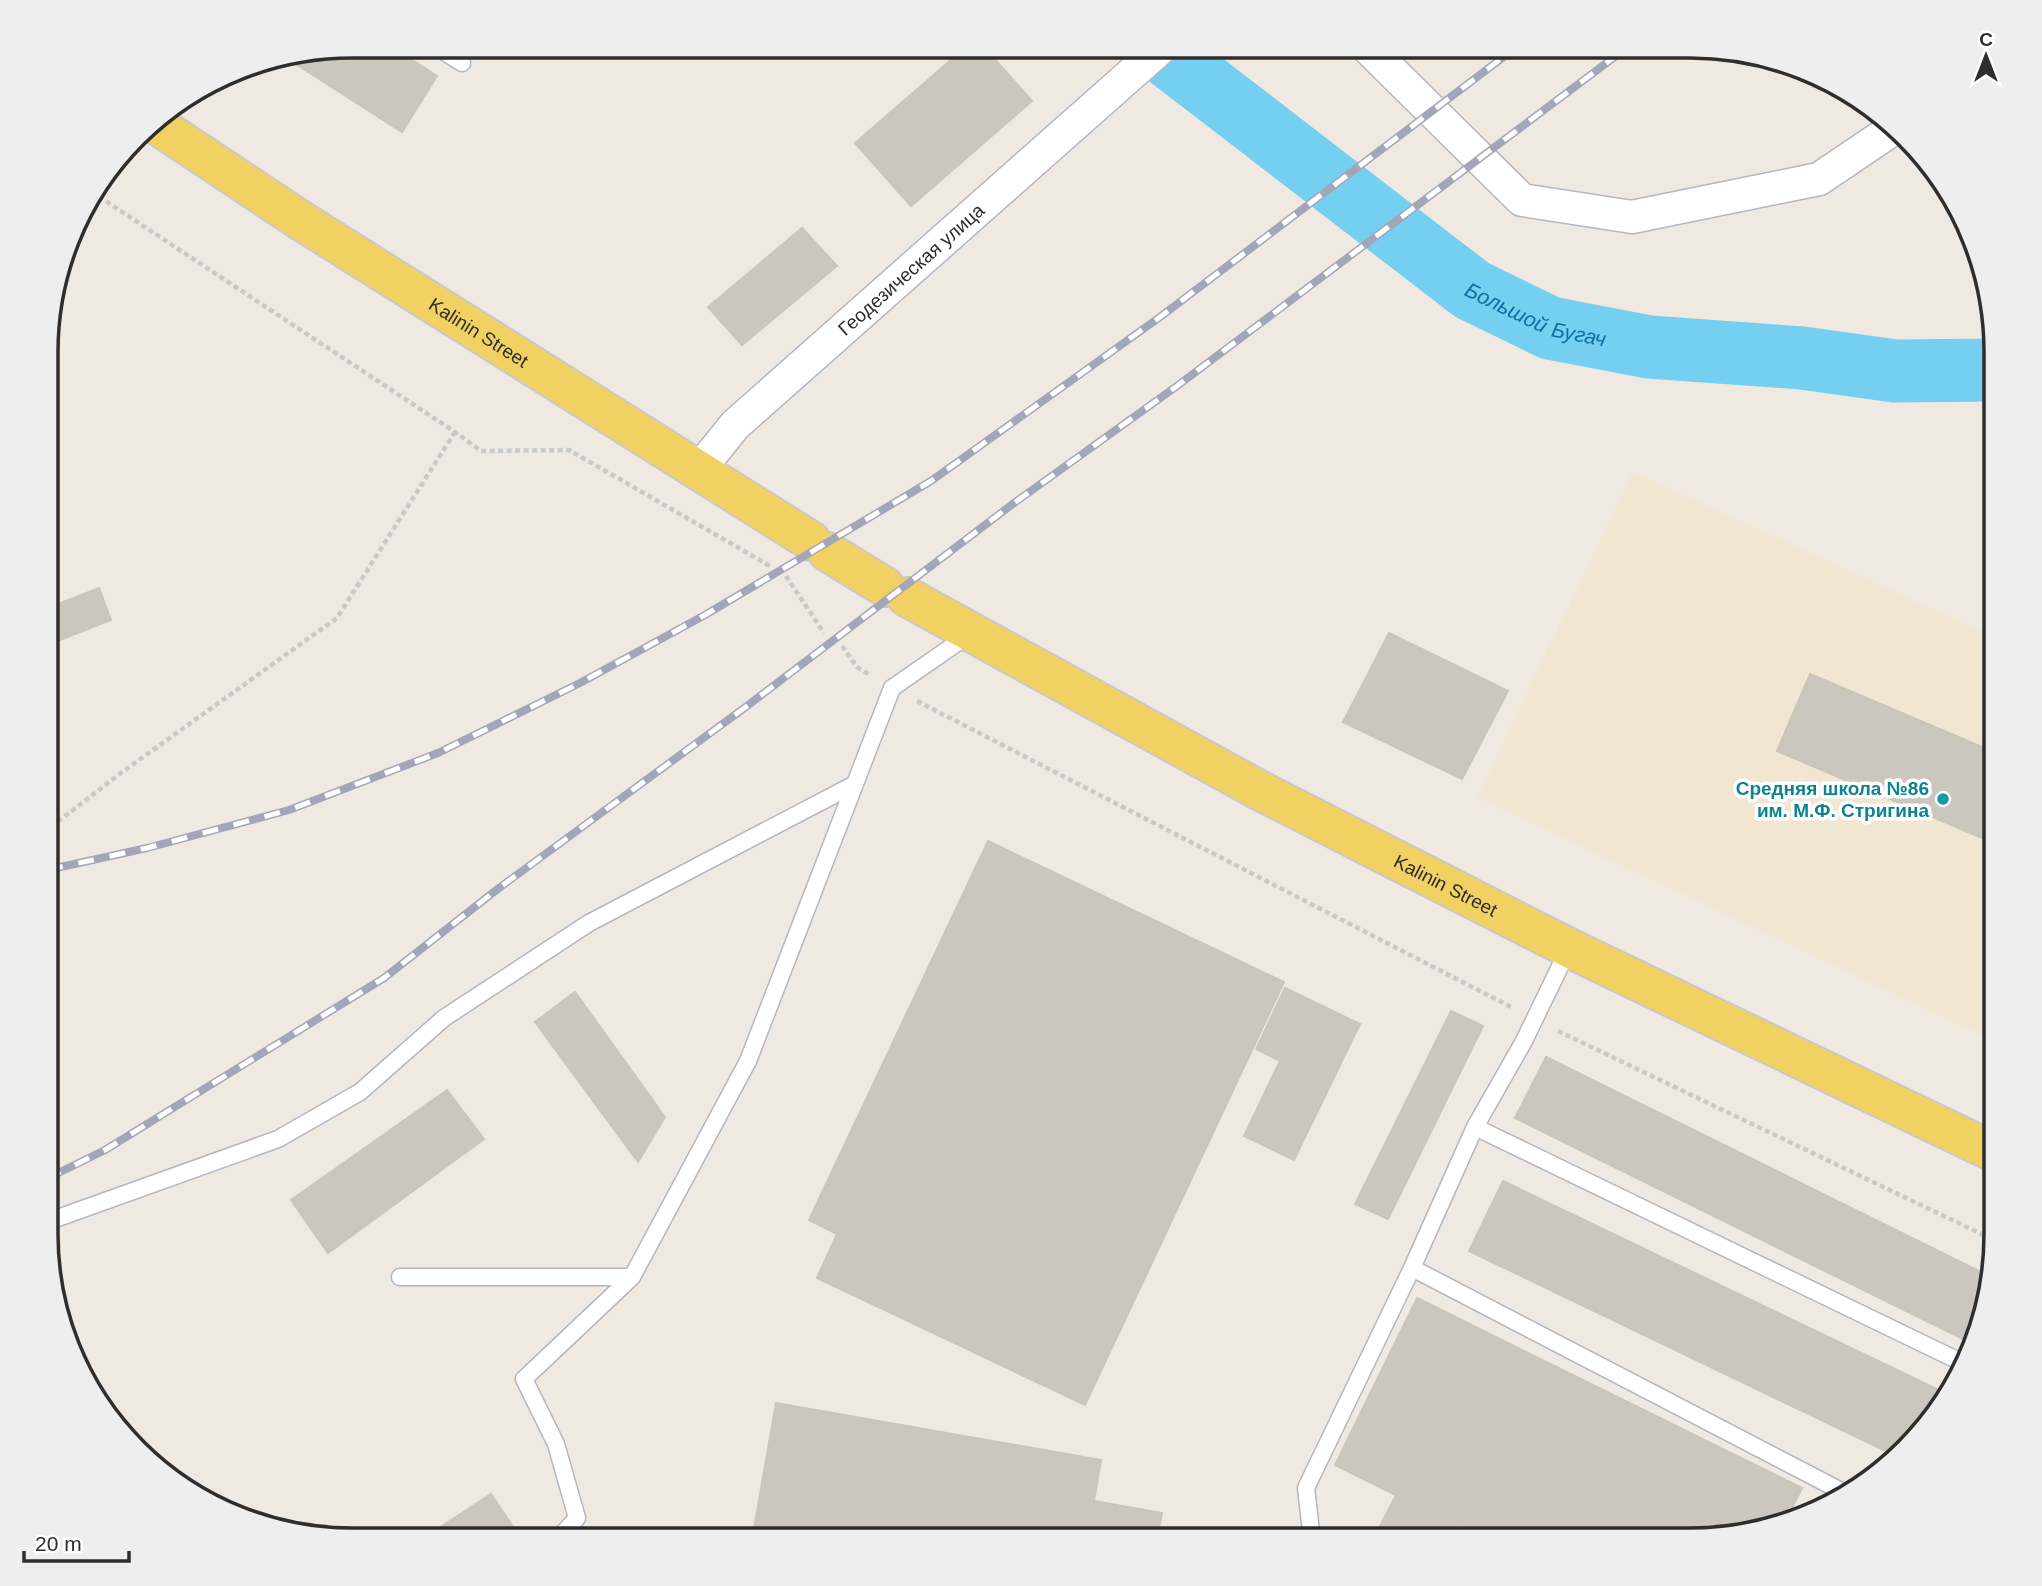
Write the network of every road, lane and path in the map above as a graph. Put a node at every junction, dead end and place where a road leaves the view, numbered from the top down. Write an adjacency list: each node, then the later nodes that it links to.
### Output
1 (454, 58): 4 (lane)
2 (1150, 58): 9 (street, Геодезическая улица)
3 (1378, 58): 6 (street)
4 (462, 63)
5 (162, 128): 9 (main road, Kalinin Street)
6 (1887, 133)
7 (101, 198): 8 (path)
8 (455, 432): 10 (path); 17 (path)
9 (698, 471): 13 (main road, Kalinin Street)
10 (770, 566)
11 (786, 576): 12 (path)
12 (824, 633)
13 (972, 633): 15 (lane); 18 (main road, Kalinin Street)
14 (842, 646): 15 (path)
15 (892, 688): 16 (lane); 19 (path)
16 (855, 784): 22 (lane); 26 (lane)
17 (58, 821)
18 (1569, 948): 19 (lane); 21 (main road, Kalinin Street)
19 (1534, 1019): 20 (lane); 23 (path)
20 (1475, 1128): 24 (lane); 27 (lane)
21 (1984, 1147)
22 (58, 1218)
23 (1984, 1235)
24 (1412, 1268): 28 (lane); 30 (lane)
25 (400, 1277): 26 (lane)
26 (632, 1277): 29 (lane)
27 (1956, 1360)
28 (1837, 1489)
29 (568, 1528)
30 (1311, 1528)

